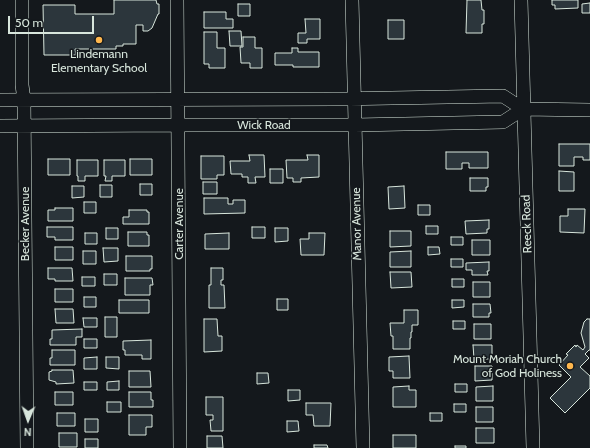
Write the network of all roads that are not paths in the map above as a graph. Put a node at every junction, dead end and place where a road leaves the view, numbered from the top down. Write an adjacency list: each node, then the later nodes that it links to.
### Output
1 (22, 0): 8 (street, Becker Avenue)
2 (177, 0): 5 (street, Carter Avenue)
3 (352, 0): 6 (street, Manor Avenue)
4 (521, 0): 9 (street, Reeck Road)
5 (178, 99): 6 (street); 8 (street); 11 (street, Carter Avenue)
6 (354, 99): 9 (street); 12 (street, Manor Avenue)
7 (0, 100): 8 (street)
8 (24, 100): 14 (street, Becker Avenue)
9 (523, 109): 10 (street); 12 (street, Wick Road); 18 (street, Reeck Road)
10 (590, 110)
11 (178, 124): 12 (street, Wick Road); 14 (street, Wick Road); 16 (street, Carter Avenue)
12 (355, 125): 17 (street, Manor Avenue)
13 (0, 126): 14 (street, Wick Road)
14 (24, 126): 15 (street, Becker Avenue)
15 (27, 448)
16 (180, 448)
17 (363, 448)
18 (533, 448)

